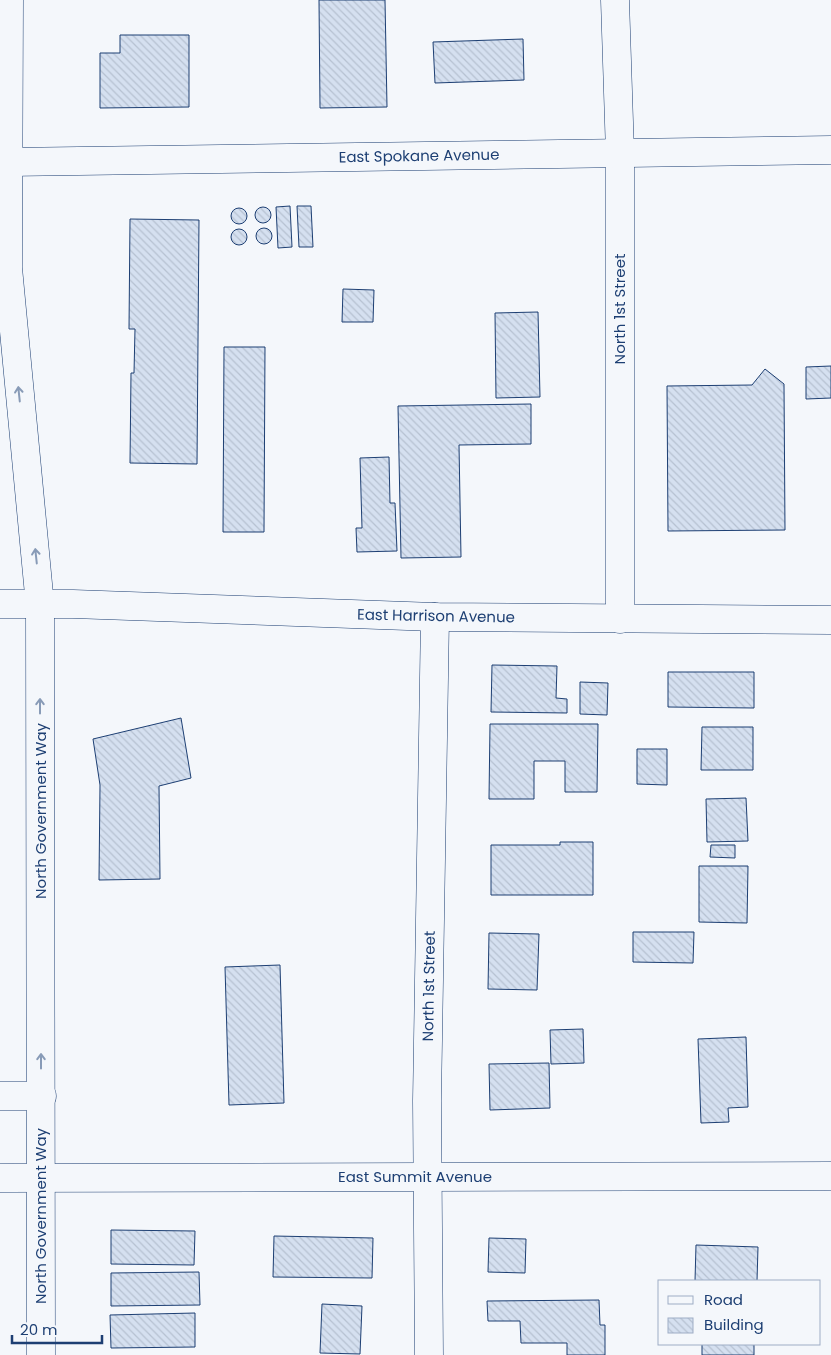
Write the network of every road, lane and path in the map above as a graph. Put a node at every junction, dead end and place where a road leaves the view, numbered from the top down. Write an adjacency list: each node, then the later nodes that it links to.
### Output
1 (9, 0): 3 (street, North Government Way)
2 (615, 0): 5 (street, North 1st Street)
3 (4, 124): 6 (street, North Government Way)
4 (831, 150): 5 (street, East Spokane Avenue)
5 (620, 153): 6 (street, East Spokane Avenue); 12 (street, North 1st Street)
6 (8, 162): 7 (street, North Government Way)
7 (8, 268): 8 (street, North Government Way); 10 (street, North Government Way, one-way to 7)
8 (0, 300)
9 (0, 604): 10 (street, East Harrison Avenue)
10 (40, 605): 11 (street, East Harrison Avenue); 15 (street, North Government Way, one-way to 10)
11 (435, 617): 12 (street, East Harrison Avenue); 16 (street, North 1st Street)
12 (620, 619): 13 (street, East Harrison Avenue)
13 (831, 620)
14 (0, 1096): 15 (street)
15 (42, 1096): 19 (street, North Government Way)
16 (428, 1176): 17 (street, East Summit Avenue); 19 (street, East Summit Avenue); 21 (street, North 1st Street)
17 (831, 1176)
18 (0, 1178): 19 (street, East Summit Avenue)
19 (41, 1178): 20 (street, North Government Way)
20 (41, 1355)
21 (429, 1355)

